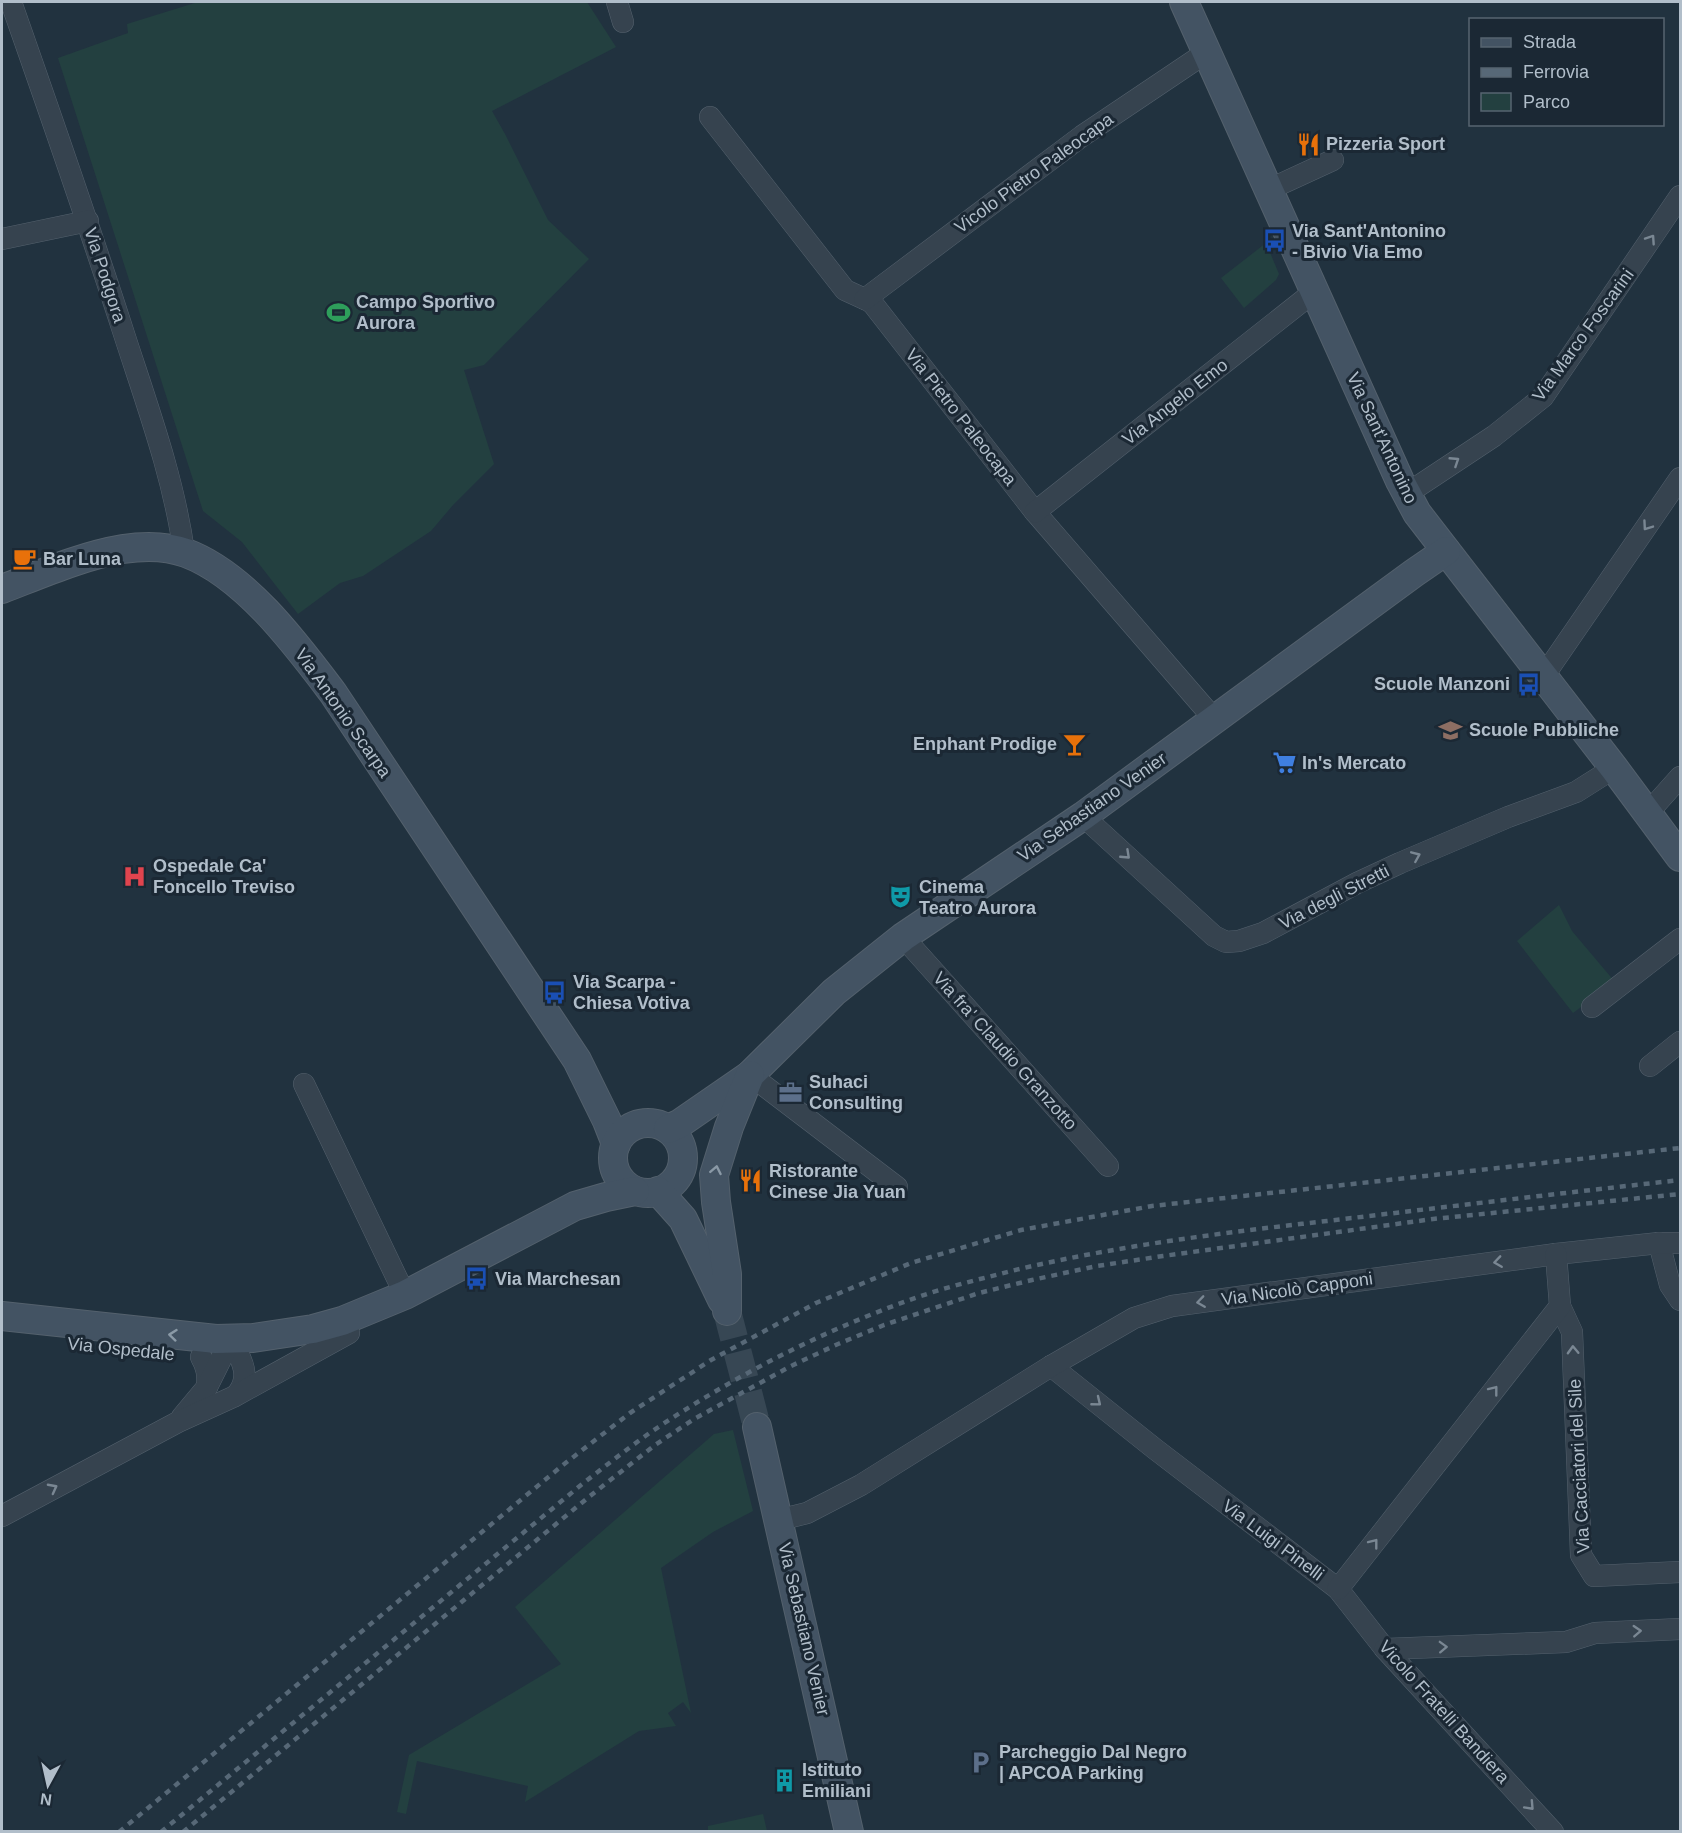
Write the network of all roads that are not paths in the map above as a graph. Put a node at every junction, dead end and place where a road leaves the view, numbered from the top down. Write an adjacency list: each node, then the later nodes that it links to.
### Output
1 (10, 2): 10 (street, Via Podgora)
2 (617, 2): 4 (street)
3 (1184, 2): 5 (street, Via Sant'Antonino)
4 (623, 22)
5 (1207, 52): 8 (street, Via Sant'Antonino); 13 (street, Vicolo Pietro Paleocapa)
6 (710, 117): 13 (street, Via Pietro Paleocapa)
7 (1333, 160): 8 (street)
8 (1270, 189): 12 (street, Via Sant'Antonino)
9 (1680, 196): 15 (street, Via Marco Foscarini, one-way to 9)
10 (88, 221): 11 (street); 18 (street, Via Podgora)
11 (2, 239)
12 (1315, 291): 15 (street, Via Sant'Antonino); 16 (street, Via Angelo Emo)
13 (865, 299): 16 (street, Via Pietro Paleocapa)
14 (1680, 478): 20 (street, one-way to 20)
15 (1405, 492): 17 (street, Via Sant'Antonino)
16 (1035, 512): 21 (street, Via Pietro Paleocapa)
17 (1446, 551): 20 (street, Via Sant'Antonino); 21 (street, Via Sebastiano Venier)
18 (184, 552): 19 (street, Via Antonio Scarpa); 31 (street, Via Antonio Scarpa)
19 (2, 589)
20 (1543, 676): 22 (street, Via Sant'Antonino)
21 (1214, 719): 25 (street, Via Sebastiano Venier)
22 (1614, 768): 24 (street, Via Sant'Antonino); 25 (street, Via degli Stretti, one-way to 22)
23 (1680, 777): 24 (street)
24 (1647, 814): 26 (street, Via Sant'Antonino)
25 (1083, 816): 27 (street, Via Sebastiano Venier)
26 (1680, 858)
27 (903, 937): 33 (street, Via Sebastiano Venier); 38 (street, Via fra' Claudio Granzotto)
28 (1680, 939): 29 (street)
29 (1592, 1007)
30 (1680, 1042): 32 (street)
31 (577, 1060): 35 (street, Via Antonio Scarpa); 36 (street, Via Antonio Scarpa)
32 (1650, 1066)
33 (750, 1076): 35 (street, Via Sebastiano Venier); 37 (street, Via Sebastiano Venier); 39 (street); 48 (street, one-way to 33)
34 (304, 1084): 45 (street)
35 (655, 1126): 36 (street, Via Sebastiano Venier); 37 (street)
36 (614, 1153): 40 (street); 41 (street, Via Sebastiano Venier)
37 (682, 1165): 40 (street, Via Sebastiano Venier); 48 (street)
38 (1108, 1166)
39 (897, 1187)
40 (646, 1191): 41 (street); 48 (street)
41 (575, 1206): 45 (street)
42 (1659, 1243): 43 (street); 44 (street); 46 (street)
43 (1680, 1243)
44 (1556, 1254): 47 (street); 53 (street, Via Nicolò Capponi, one-way to 53)
45 (405, 1295): 50 (street); 52 (street)
46 (1680, 1300)
47 (1560, 1306): 59 (street, Via Cacciatori del Sile, one-way to 47); 60 (street, Via Luigi Pinelli, one-way to 47)
48 (727, 1311)
49 (2, 1317): 52 (street, one-way to 49)
50 (349, 1333): 52 (street); 54 (street)
51 (2, 1336): 52 (street, Via Ospedale)
52 (224, 1353): 54 (street); 55 (street)
53 (1051, 1366): 58 (street); 60 (street, Via Luigi Pinelli, one-way to 60)
54 (238, 1393): 55 (street)
55 (178, 1422): 57 (street, one-way to 55)
56 (757, 1427): 58 (street, Via Sebastiano Venier)
57 (2, 1516)
58 (779, 1520): 63 (street, Via Sebastiano Venier)
59 (1680, 1572)
60 (1338, 1589): 62 (street, Vicolo Fratelli Bandiera)
61 (1680, 1629): 62 (street, one-way to 61)
62 (1385, 1649): 64 (street, Vicolo Fratelli Bandiera, one-way to 64)
63 (849, 1832)
64 (1553, 1832)

